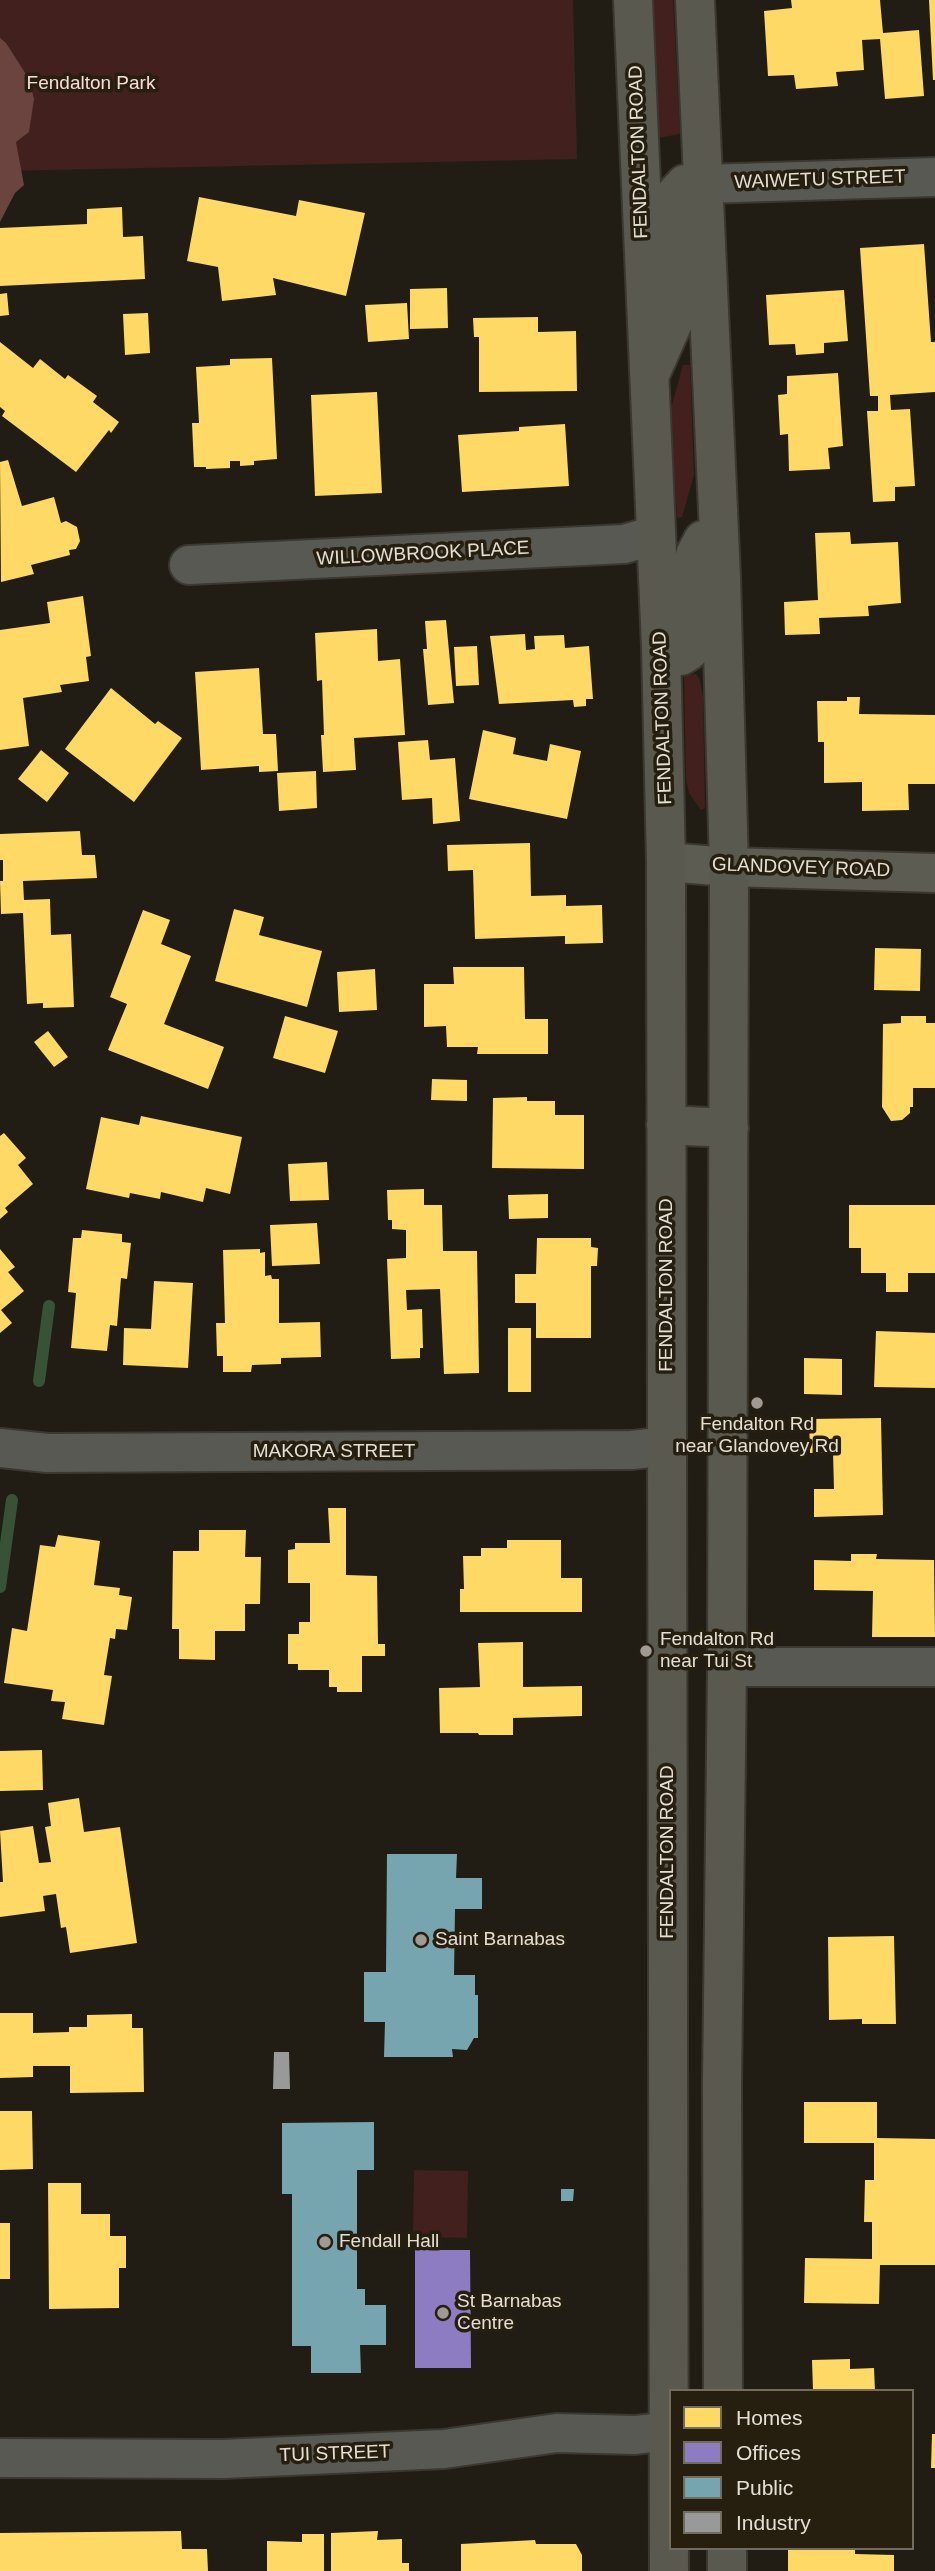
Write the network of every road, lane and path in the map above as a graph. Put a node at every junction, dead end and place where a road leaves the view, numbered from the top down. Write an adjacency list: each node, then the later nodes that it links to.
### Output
1 (633, 0): 5 (main road, FENDALTON ROAD)
2 (695, 0): 4 (main road)
3 (935, 177): 4 (street, WAIWETU STREET)
4 (704, 184): 5 (main road); 6 (main road)
5 (649, 376): 7 (main road, FENDALTON ROAD)
6 (718, 514): 9 (main road); 11 (main road)
7 (656, 535): 8 (street, WILLOWBROOK PLACE); 9 (main road, FENDALTON ROAD)
8 (189, 565)
9 (661, 646): 10 (main road, FENDALTON ROAD)
10 (666, 862): 11 (street, GLANDOVEY ROAD); 13 (main road, FENDALTON ROAD)
11 (729, 867): 12 (street, GLANDOVEY ROAD); 14 (main road)
12 (935, 873)
13 (666, 1125): 14 (main road); 15 (main road, FENDALTON ROAD)
14 (729, 1128): 17 (main road)
15 (668, 1446): 16 (street, MAKORA STREET); 20 (main road, FENDALTON ROAD)
16 (0, 1448)
17 (727, 1667): 18 (street); 19 (main road)
18 (935, 1667)
19 (723, 2389)
20 (669, 2431): 21 (street, TUI STREET); 23 (main road, FENDALTON ROAD)
21 (0, 2458)
22 (727, 2550): 24 (main road)
23 (669, 2571)
24 (727, 2571)

